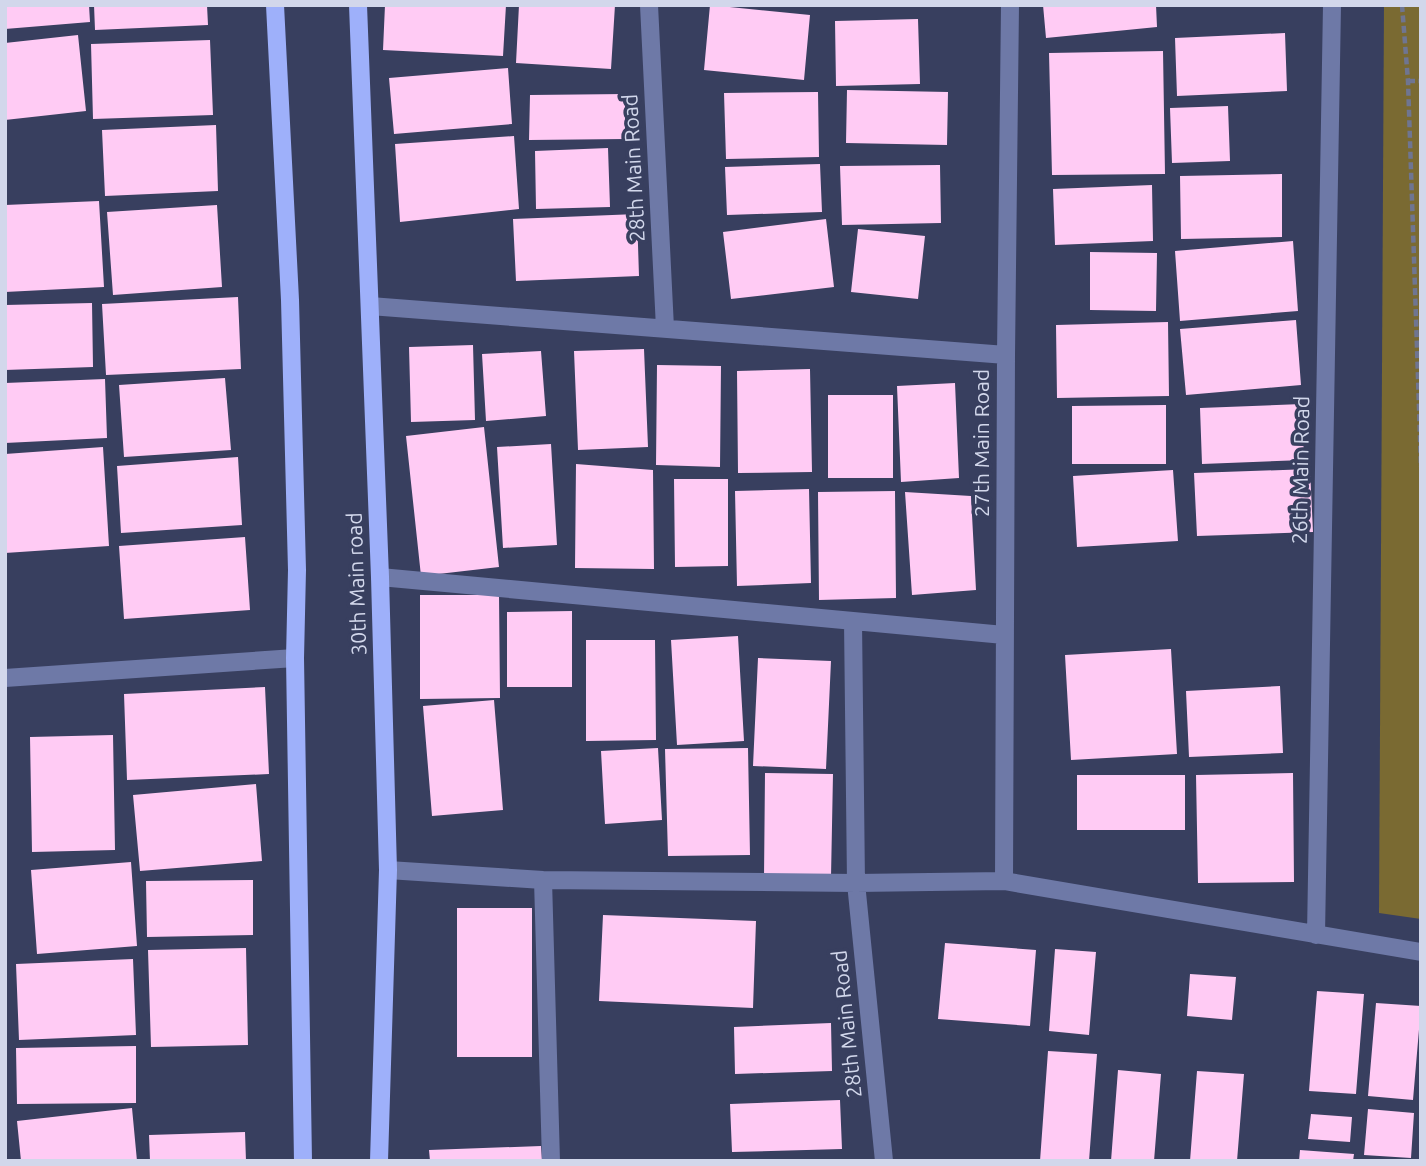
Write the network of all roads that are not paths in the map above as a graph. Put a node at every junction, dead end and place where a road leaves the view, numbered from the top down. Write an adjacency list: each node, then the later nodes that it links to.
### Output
1 (275, 5): 12 (main road)
2 (358, 5): 6 (main road, 30th Main road)
3 (649, 5): 7 (street, 28th Main Road)
4 (1010, 5): 8 (street, 27th Main Road)
5 (1332, 5): 18 (street, 26th Main Road)
6 (370, 306): 7 (street); 9 (main road, 30th Main road)
7 (664, 328): 8 (street)
8 (1006, 355): 11 (street, 27th Main Road)
9 (380, 577): 10 (street); 14 (main road, 30th Main road)
10 (853, 621): 11 (street); 17 (street, 28th Main Road)
11 (1004, 635): 16 (street, 27th Main Road)
12 (295, 658): 13 (street); 20 (main road)
13 (5, 678)
14 (388, 870): 15 (street); 21 (main road, 30th Main road)
15 (543, 880): 17 (street); 22 (street)
16 (1004, 881): 17 (street); 18 (street)
17 (856, 883): 23 (street, 28th Main Road)
18 (1316, 934): 19 (street)
19 (1421, 953)
20 (303, 1161)
21 (379, 1161)
22 (551, 1161)
23 (884, 1161)

